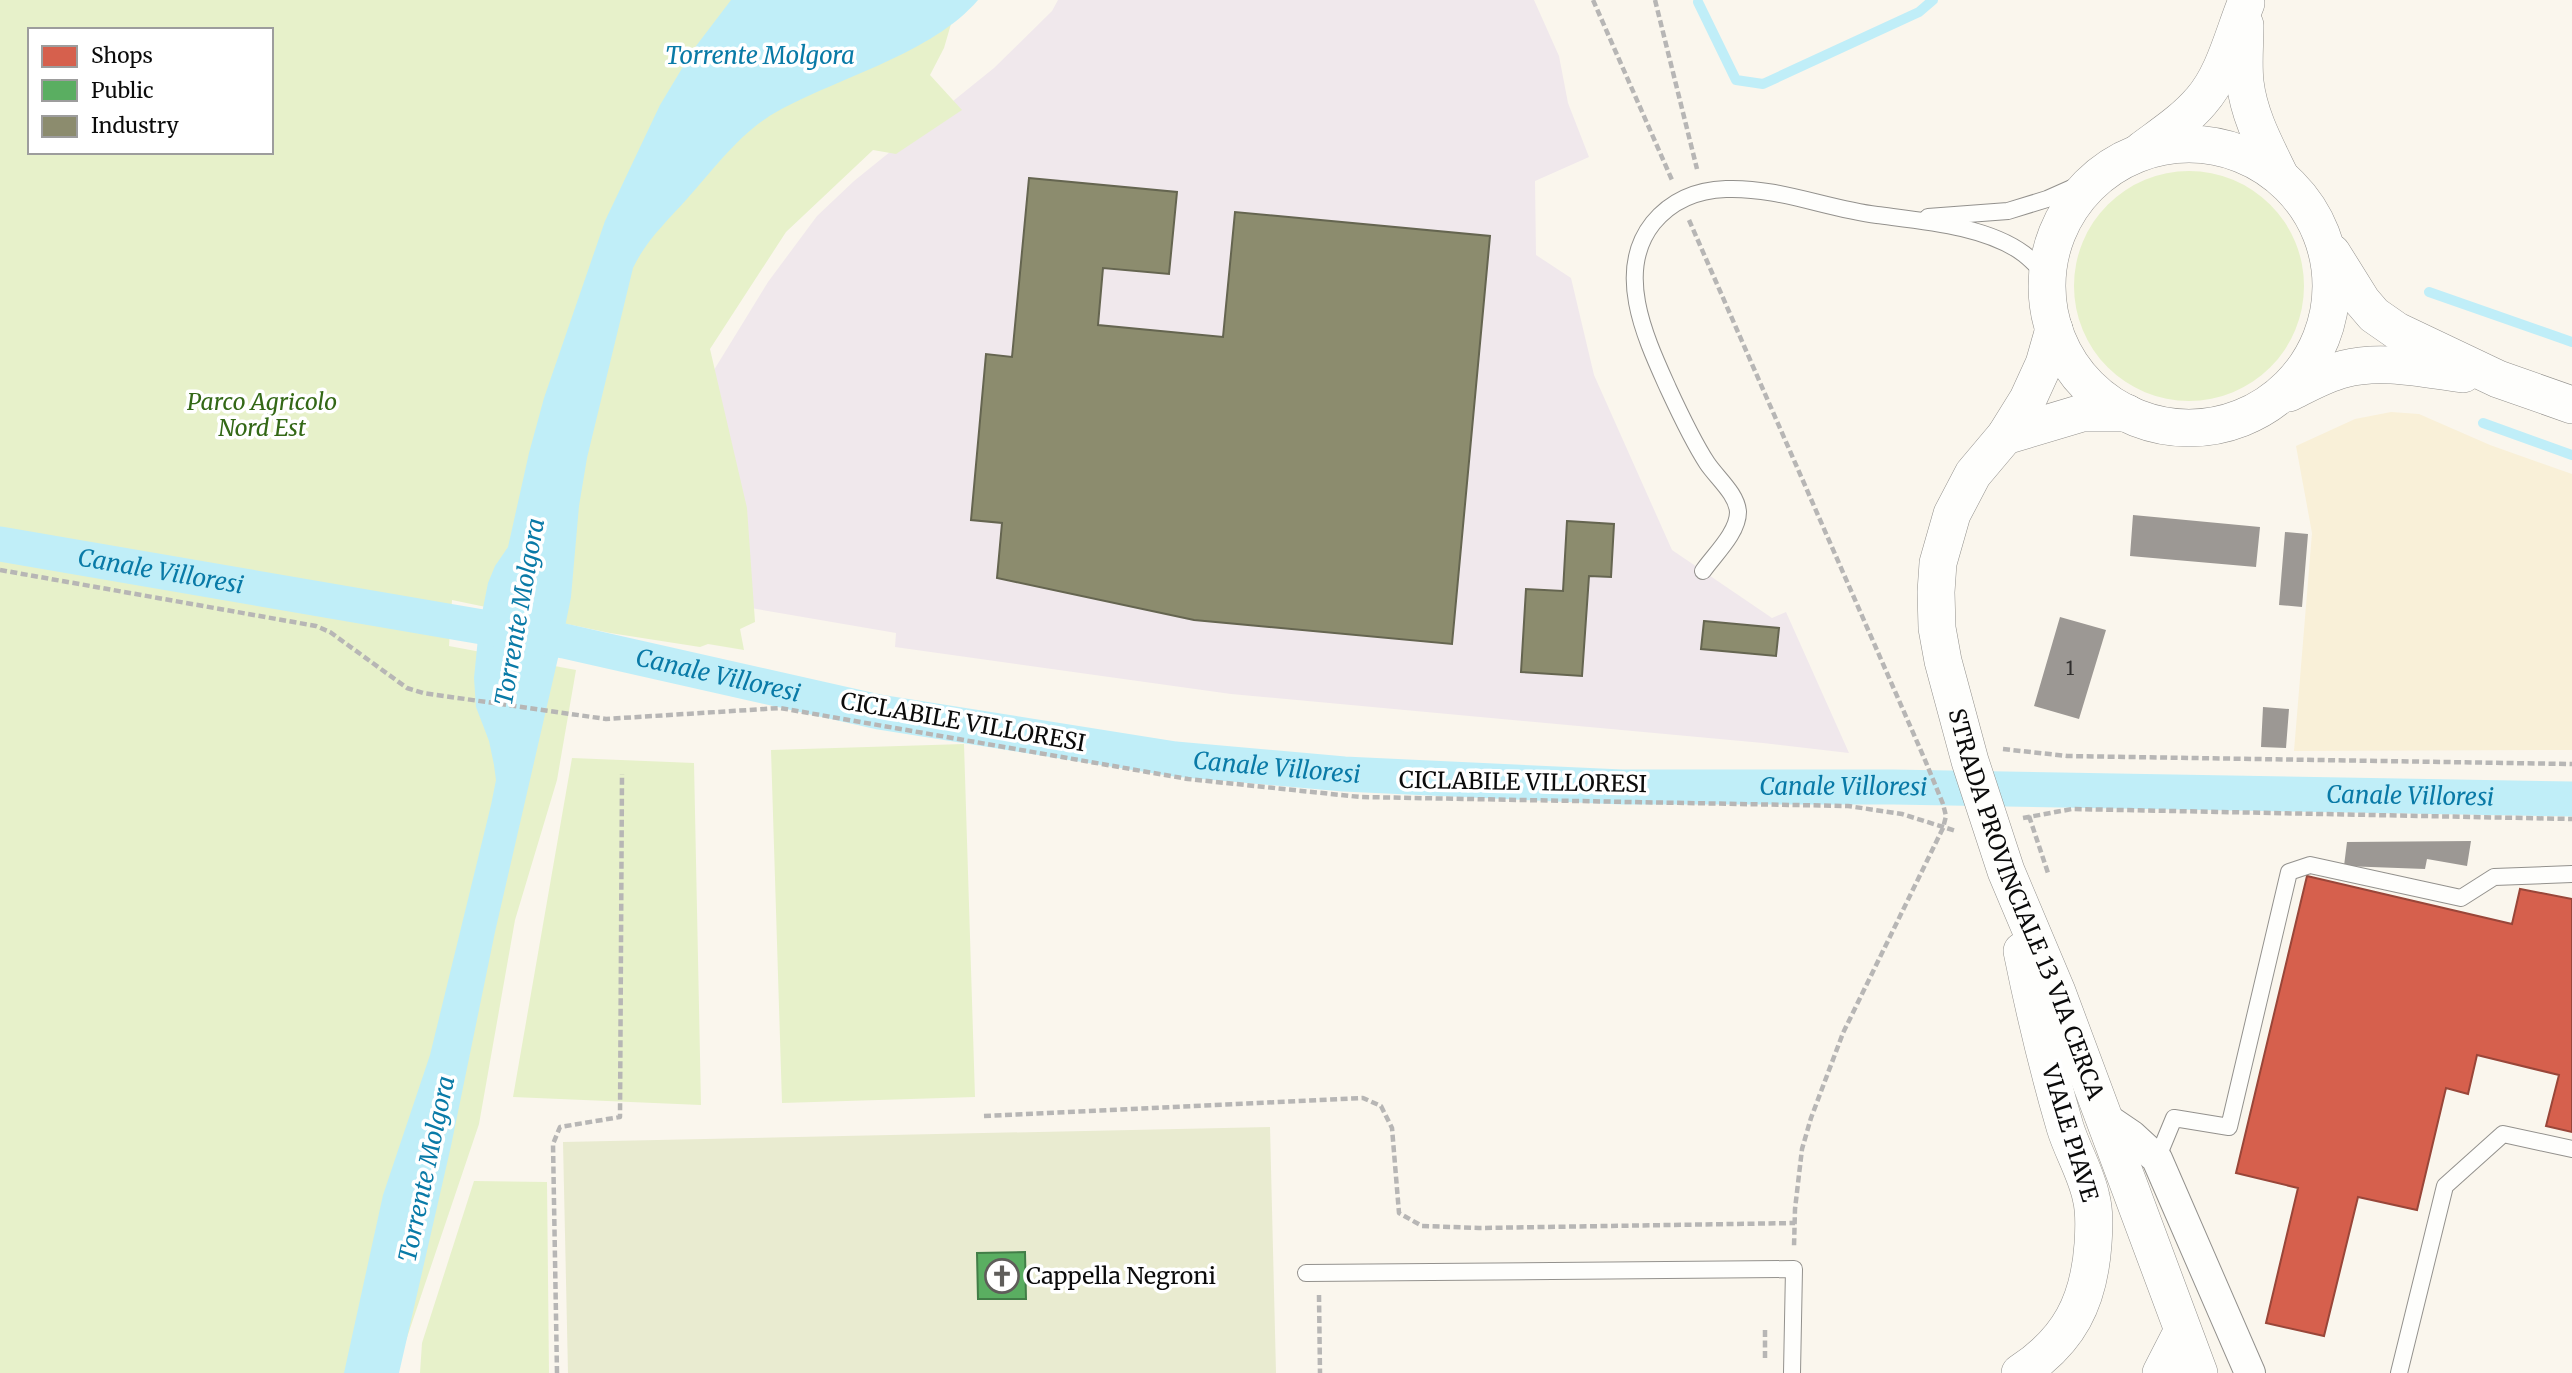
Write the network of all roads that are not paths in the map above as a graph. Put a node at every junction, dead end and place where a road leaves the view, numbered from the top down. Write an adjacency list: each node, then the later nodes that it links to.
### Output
1 (2246, 2): 2 (street); 4 (street)
2 (2138, 153): 3 (street); 4 (street)
3 (2101, 175): 5 (lane); 7 (street)
4 (2280, 176): 6 (street)
5 (1905, 218): 7 (lane); 14 (lane)
6 (2323, 237): 9 (street); 10 (street)
7 (2047, 276): 8 (street)
8 (2054, 330): 12 (street); 13 (street, STRADA PROVINCIALE 13 VIA CERCA)
9 (2498, 379): 10 (street); 11 (street)
10 (2274, 400): 12 (street)
11 (2572, 405)
12 (2127, 413): 13 (street)
13 (2005, 436): 15 (street, STRADA PROVINCIALE 13 VIA CERCA)
14 (1703, 570)
15 (2006, 871): 17 (street, STRADA PROVINCIALE 13 VIA CERCA); 23 (street, VIALE PIAVE)
16 (2572, 874): 19 (lane)
17 (2104, 1117): 19 (street); 21 (street, STRADA PROVINCIALE 13 VIA CERCA)
18 (2572, 1149): 27 (lane)
19 (2157, 1159): 26 (street)
20 (1312, 1273): 22 (lane)
21 (2182, 1332): 24 (street); 25 (street, STRADA PROVINCIALE 13 VIA CERCA)
22 (1792, 1373)
23 (2020, 1373)
24 (2161, 1373)
25 (2199, 1373)
26 (2250, 1373)
27 (2399, 1373)

